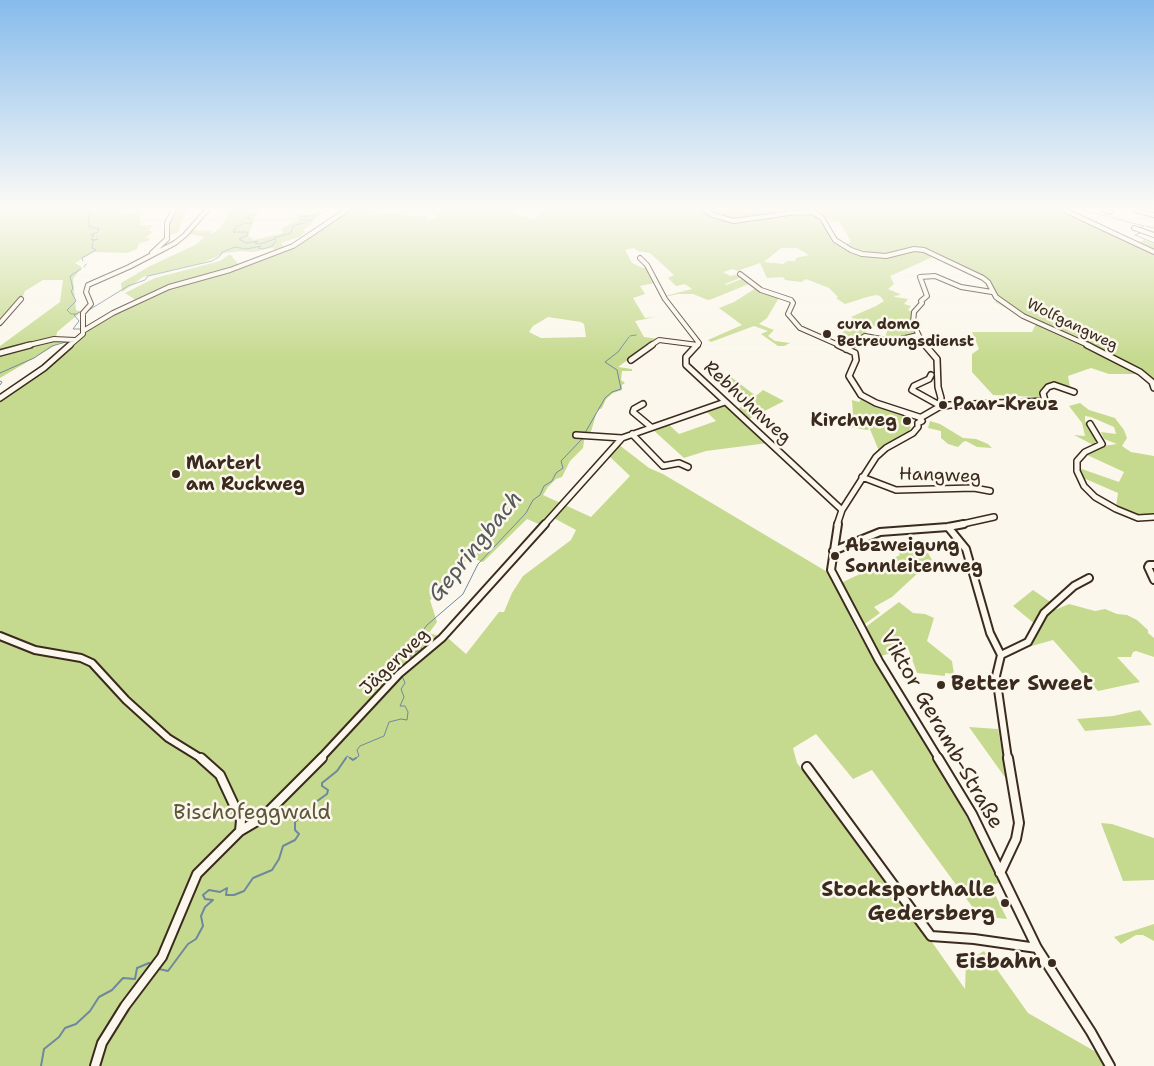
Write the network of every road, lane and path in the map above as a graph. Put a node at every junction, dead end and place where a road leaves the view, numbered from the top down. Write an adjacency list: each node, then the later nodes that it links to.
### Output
1 (144, 260): 9 (street)
2 (257, 260): 9 (street)
3 (642, 260): 12 (street, Rebhuhnweg)
4 (945, 260): 6 (street, Wolfgangweg)
5 (740, 274): 13 (street)
6 (992, 292): 10 (street); 17 (street, Wolfgangweg)
7 (21, 299): 8 (street)
8 (0, 322)
9 (83, 331): 11 (street)
10 (918, 335): 13 (street); 23 (street)
11 (75, 340): 14 (street); 20 (street)
12 (698, 345): 15 (street); 21 (street, Rebhuhnweg)
13 (846, 349): 24 (street)
14 (0, 353)
15 (630, 360)
16 (931, 375): 23 (street)
17 (1153, 379): 18 (street)
18 (1154, 388)
19 (1074, 392): 23 (street)
20 (0, 398)
21 (725, 402): 26 (street, Jägerweg); 33 (street, Rebhuhnweg)
22 (643, 404): 26 (street)
23 (939, 406): 24 (street)
24 (920, 420): 31 (street, Viktor Geramb-Straße)
25 (1090, 424): 34 (street)
26 (651, 427): 27 (street, Jägerweg)
27 (632, 434): 29 (street, Jägerweg); 30 (street)
28 (578, 435): 29 (street, Jägerweg)
29 (622, 438): 44 (street, Jägerweg)
30 (688, 468)
31 (862, 477): 32 (street, Hangweg); 33 (street, Viktor Geramb-Straße)
32 (990, 491)
33 (842, 510): 37 (street, Viktor Geramb-Straße)
34 (1154, 517)
35 (994, 518): 36 (street)
36 (948, 527): 37 (street); 42 (street)
37 (832, 551): 45 (street, Viktor Geramb-Straße)
38 (1154, 565): 40 (street)
39 (1089, 578): 42 (street)
40 (1154, 580)
41 (0, 636): 44 (street)
42 (1001, 655): 45 (street)
43 (807, 766): 46 (street)
44 (240, 831): 47 (street, Jägerweg)
45 (1000, 873): 46 (street, Viktor Geramb-Straße)
46 (1037, 948): 48 (street, Viktor Geramb-Straße)
47 (95, 1066)
48 (1110, 1066)

